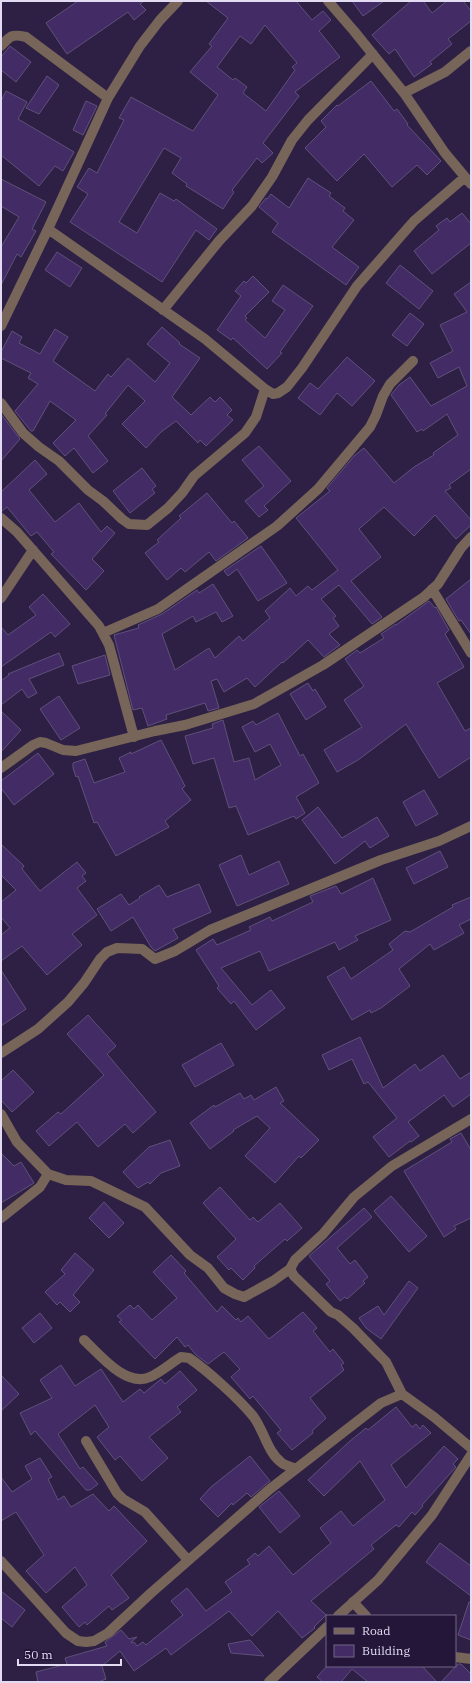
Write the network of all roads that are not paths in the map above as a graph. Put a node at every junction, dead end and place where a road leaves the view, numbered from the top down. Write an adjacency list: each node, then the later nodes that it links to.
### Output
1 (178, 1): 7 (street)
2 (328, 1): 5 (street)
3 (1, 46): 7 (street)
4 (471, 52): 6 (street)
5 (373, 54): 6 (street); 10 (street)
6 (404, 93): 8 (street)
7 (108, 98): 9 (street)
8 (468, 180): 13 (street)
9 (48, 229): 10 (street); 11 (street)
10 (164, 310): 13 (street)
11 (1, 326)
12 (413, 361): 20 (street)
13 (265, 389): 14 (street)
14 (1, 403)
15 (1, 518): 17 (street)
16 (471, 537): 18 (street)
17 (33, 550): 19 (street); 20 (street)
18 (432, 589): 21 (street); 22 (street)
19 (1, 598)
20 (103, 633): 22 (street)
21 (471, 653)
22 (134, 737): 23 (street)
23 (1, 768)
24 (471, 826): 25 (street)
25 (1, 1053)
26 (1, 1114): 28 (street)
27 (471, 1119): 30 (street)
28 (48, 1174): 29 (street); 30 (street)
29 (1, 1218)
30 (290, 1269): 32 (street)
31 (84, 1340): 36 (street)
32 (402, 1394): 34 (street); 36 (street)
33 (86, 1441): 37 (street)
34 (471, 1448)
35 (471, 1455): 39 (street)
36 (296, 1469): 37 (street)
37 (188, 1560): 38 (street)
38 (1, 1561)
39 (353, 1602): 40 (street); 41 (street)
40 (339, 1615)
41 (365, 1615)
42 (326, 1628): 45 (street)
43 (456, 1658): 44 (street)
44 (471, 1659)
45 (269, 1682)

